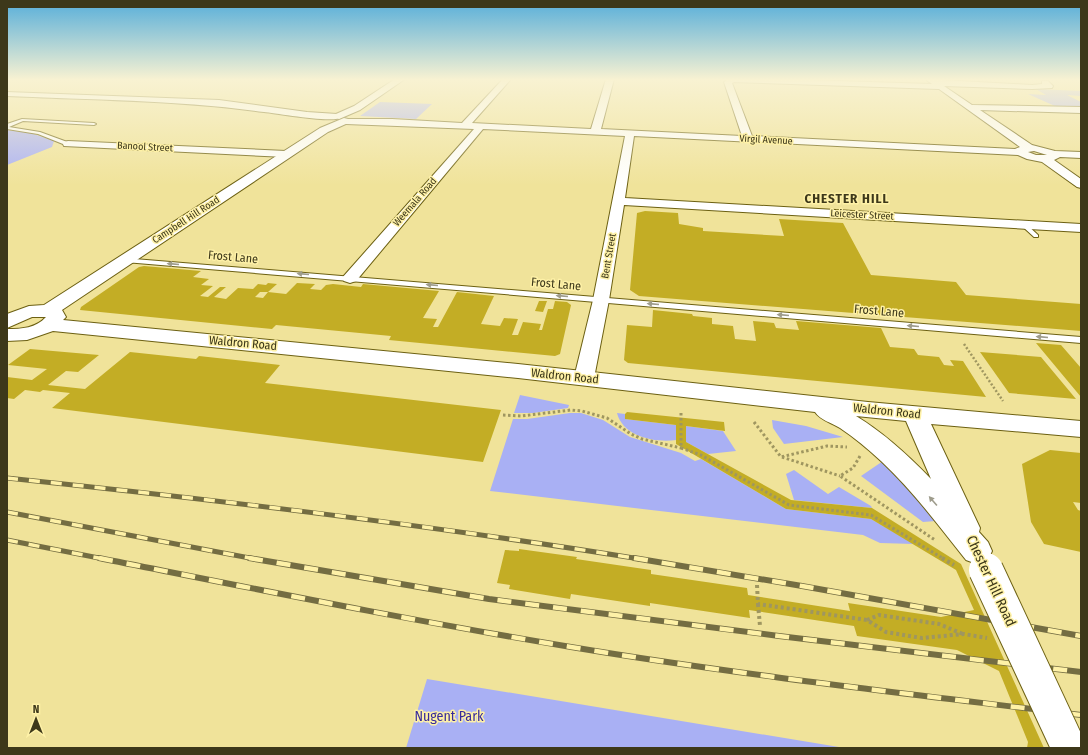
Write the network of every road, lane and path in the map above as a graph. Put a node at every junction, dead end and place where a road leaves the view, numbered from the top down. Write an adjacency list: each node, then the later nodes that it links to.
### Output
1 (309, 114): 7 (street, Virgil Avenue)
2 (348, 114): 7 (street, Campbell Hill Road)
3 (475, 114): 10 (street)
4 (600, 114): 15 (street)
5 (739, 114): 18 (street)
6 (977, 114): 20 (street)
7 (339, 120): 10 (street, Virgil Avenue); 21 (street, Campbell Hill Road)
8 (75, 123): 9 (lane, Banool Street); 12 (lane, Banool Street); 13 (lane)
9 (94, 124)
10 (465, 125): 11 (street, Virgil Avenue)
11 (481, 126): 15 (street, Virgil Avenue); 30 (street, Weemala Road)
12 (7, 127): 17 (lane, Banool Street)
13 (60, 128)
14 (53, 131): 17 (lane)
15 (595, 132): 16 (street, Virgil Avenue)
16 (630, 133): 18 (street, Virgil Avenue); 25 (street, Bent Street)
17 (45, 134): 19 (lane, Banool Street)
18 (748, 139): 20 (street, Virgil Avenue)
19 (68, 144): 21 (street, Banool Street)
20 (1024, 150): 23 (street)
21 (286, 154): 29 (street, Campbell Hill Road)
22 (1081, 155): 23 (street)
23 (1049, 156): 24 (street)
24 (1081, 184)
25 (618, 201): 26 (street, Leicester Street); 31 (street, Bent Street)
26 (1024, 225): 27 (street, Leicester Street); 28 (lane)
27 (1081, 228)
28 (1036, 236)
29 (125, 260): 30 (lane, Frost Lane, one-way to 29); 32 (street, Campbell Hill Road)
30 (350, 278): 31 (lane, Frost Lane, one-way to 30)
31 (601, 300): 34 (lane, Frost Lane, one-way to 31); 36 (street, Bent Street)
32 (49, 318): 33 (street, Campbell Hill Road); 36 (street, Waldron Road)
33 (9, 329)
34 (957, 330): 35 (lane, Frost Lane, one-way to 34); 37 (path)
35 (1081, 340)
36 (584, 378): 38 (street, Waldron Road)
37 (1003, 401)
38 (807, 403): 40 (street, Waldron Road); 50 (street, one-way to 38)
39 (681, 413): 45 (path)
40 (915, 414): 43 (street, Waldron Road); 50 (street, Chester Hill Road)
41 (503, 415): 45 (path)
42 (754, 422): 47 (path)
43 (1081, 429)
44 (850, 447): 47 (path)
45 (681, 448): 50 (path)
46 (861, 454): 48 (path)
47 (781, 457): 48 (path)
48 (840, 476): 49 (path)
49 (938, 542)
50 (973, 561): 57 (street, Chester Hill Road, bridge)
51 (757, 585): 52 (path)
52 (758, 604): 53 (path); 54 (path)
53 (867, 620): 55 (path); 55 (path)
54 (760, 626)
55 (964, 634): 56 (path)
56 (990, 639)
57 (1069, 748)

